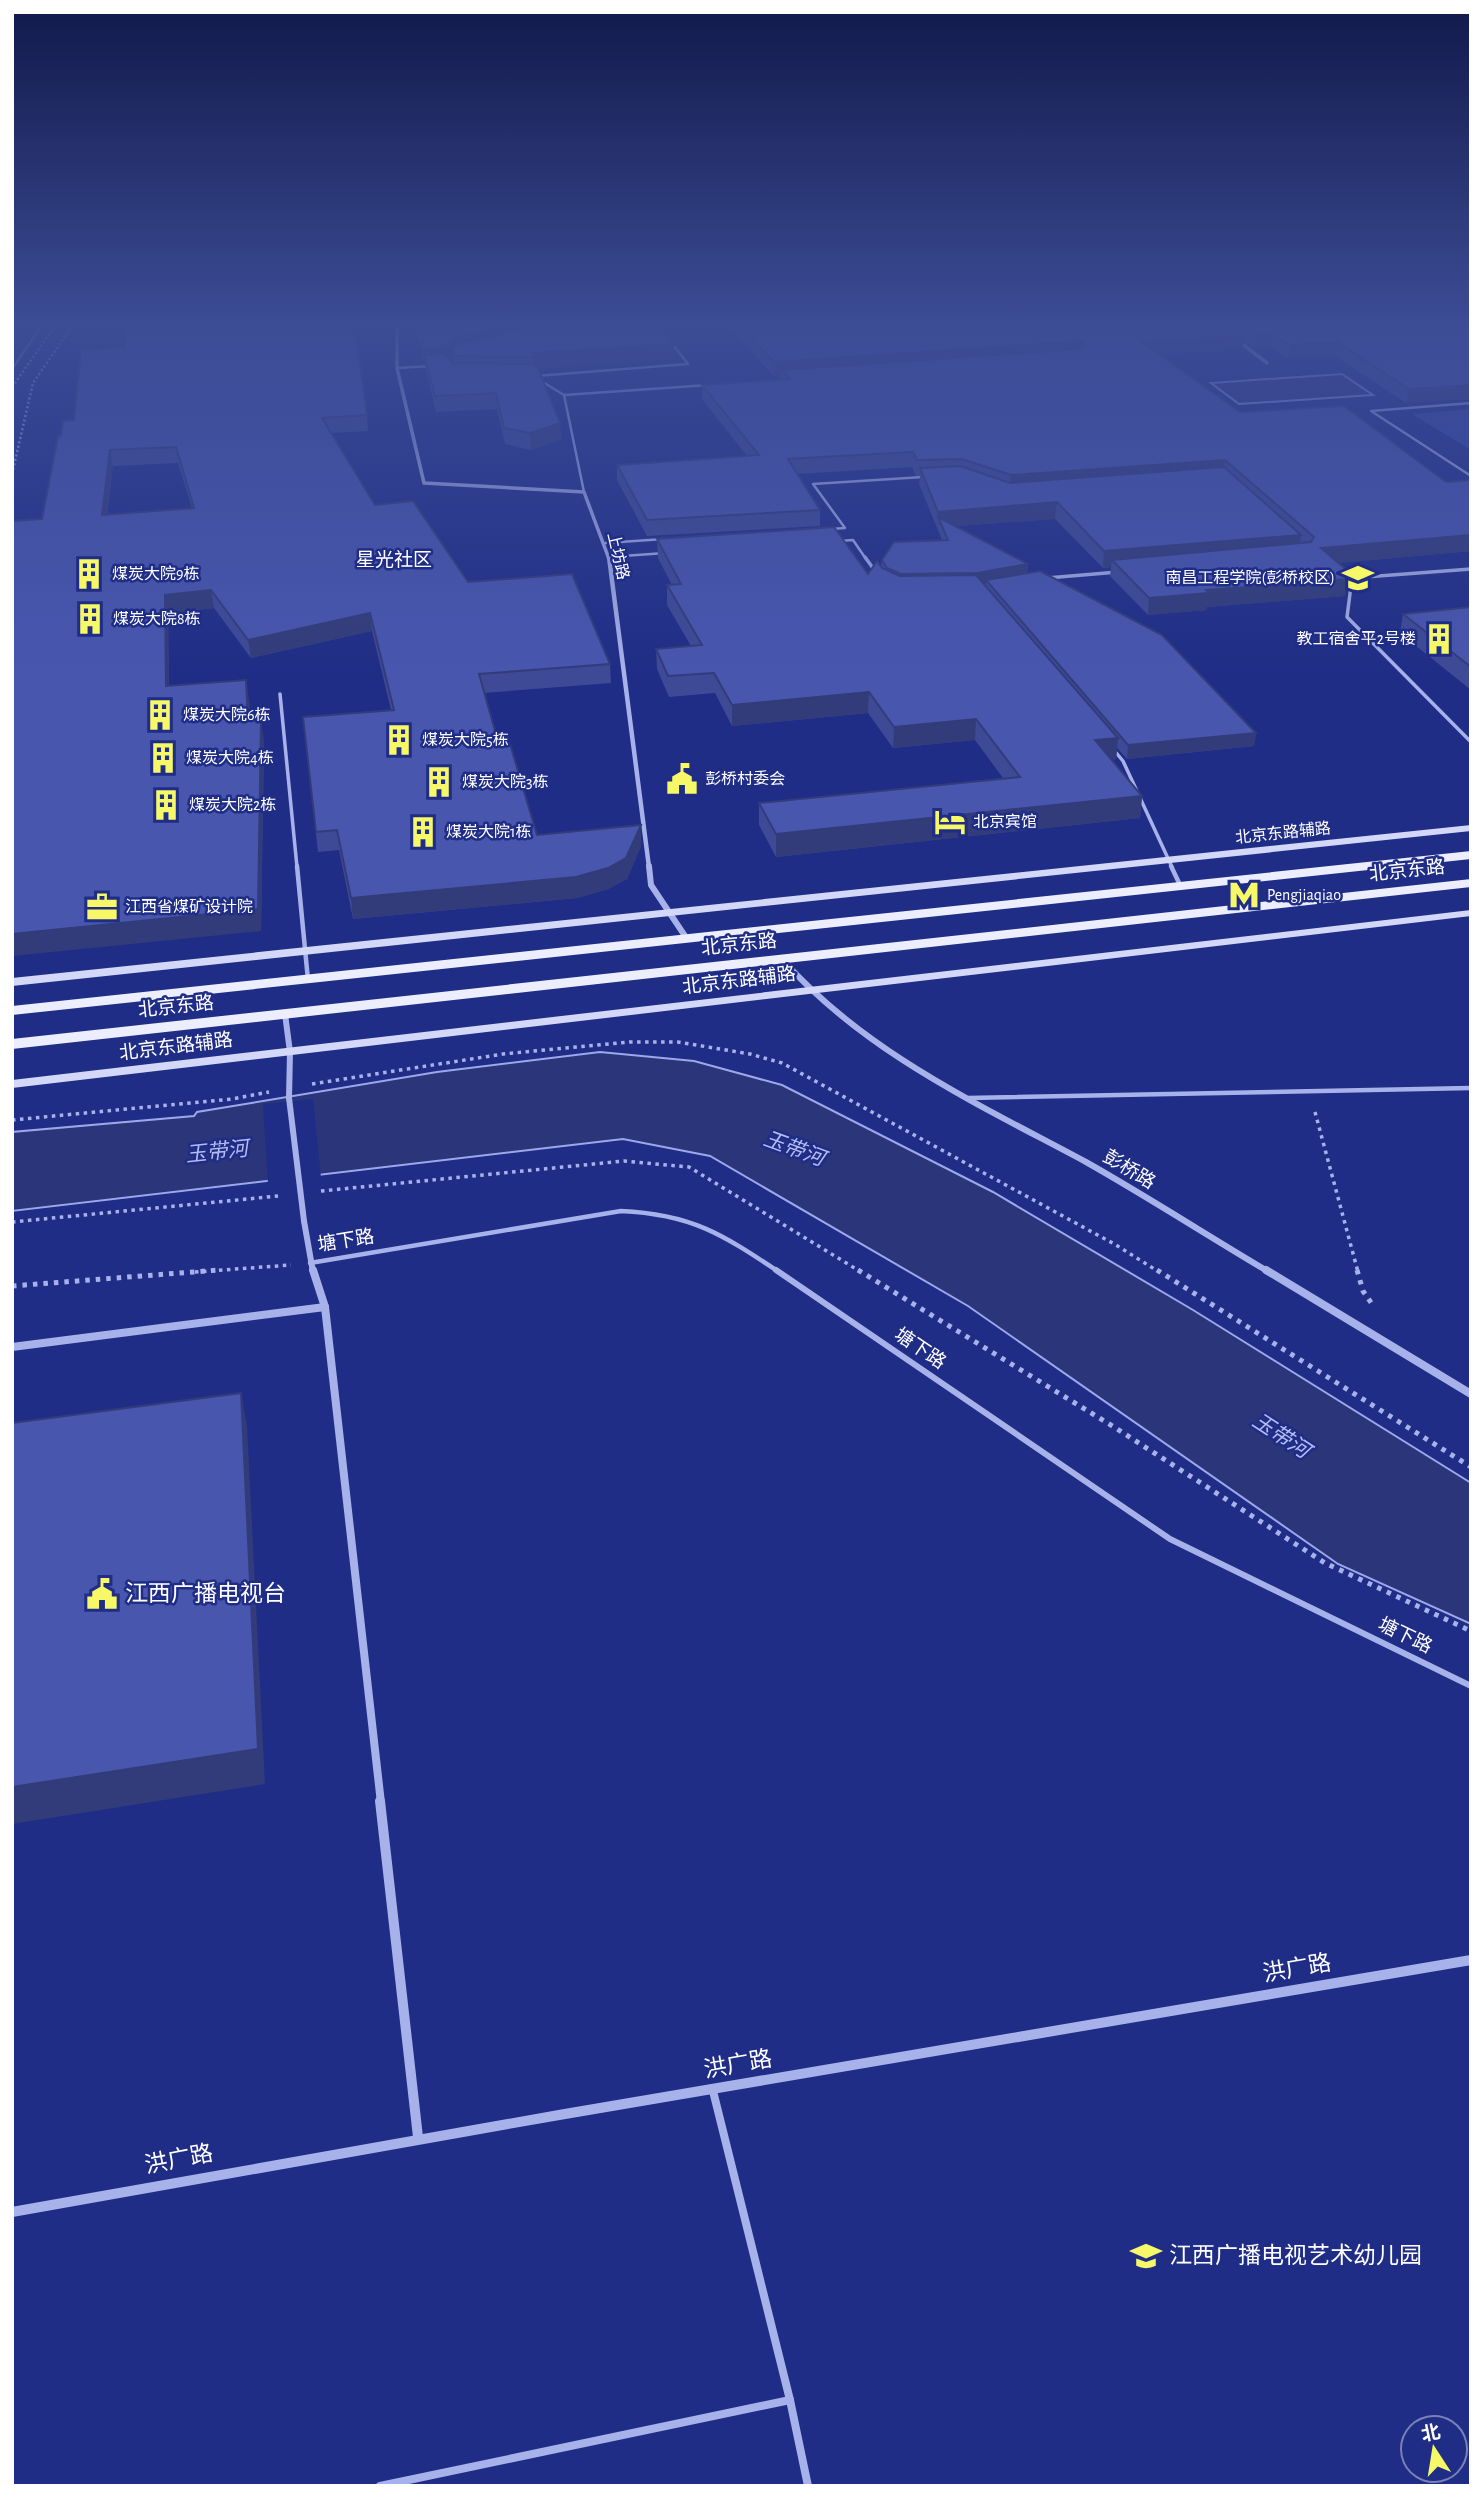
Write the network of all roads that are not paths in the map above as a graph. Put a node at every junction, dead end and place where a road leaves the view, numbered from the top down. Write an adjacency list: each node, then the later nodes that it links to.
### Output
1 (414, 439): 6 (street)
2 (573, 439): 6 (lane)
3 (1413, 439): 4 (lane)
4 (1471, 476)
5 (934, 477): 7 (lane)
6 (583, 492): 12 (street, 上坊路)
7 (845, 528): 8 (lane); 10 (lane)
8 (818, 530)
9 (672, 539): 12 (lane)
10 (853, 540): 11 (lane); 17 (lane)
11 (826, 542)
12 (605, 543): 14 (street, 上坊路)
13 (677, 552): 14 (lane)
14 (609, 558): 28 (street, 上坊路)
15 (1471, 569): 21 (lane)
16 (1131, 570): 18 (lane)
17 (876, 573)
18 (1038, 579)
19 (280, 694): 30 (lane)
20 (1106, 741): 24 (lane)
21 (1471, 742)
22 (1471, 828): 24 (main road, 北京东路辅路)
23 (1471, 855): 26 (main road, 北京东路)
24 (1169, 861): 26 (lane); 28 (main road, 北京东路辅路)
25 (1471, 883): 31 (main road, 北京东路)
26 (1181, 887): 29 (main road, 北京东路)
27 (1471, 913): 34 (main road, 北京东路辅路)
28 (670, 914): 29 (street, 上坊路); 30 (main road, 北京东路辅路)
29 (687, 939): 32 (main road, 北京东路)
30 (305, 953): 32 (lane); 33 (main road, 北京东路辅路)
31 (782, 959): 34 (street, 彭桥路); 36 (main road, 北京东路)
32 (308, 980): 35 (main road, 北京东路)
33 (12, 982)
34 (810, 991): 38 (main road, 北京东路辅路); 41 (street, 彭桥路)
35 (12, 1011)
36 (285, 1014): 37 (main road, 北京东路); 38 (street)
37 (12, 1044)
38 (290, 1052): 39 (main road, 北京东路辅路); 42 (street, bridge)
39 (12, 1084)
40 (1471, 1088): 41 (lane)
41 (968, 1098): 45 (street, 彭桥路)
42 (310, 1263): 43 (street); 46 (lane, 塘下路)
43 (325, 1307): 44 (street); 49 (street)
44 (12, 1347)
45 (1471, 1394)
46 (1471, 1686)
47 (1471, 1960): 48 (street, 洪广路)
48 (713, 2091): 49 (street, 洪广路); 51 (lane)
49 (418, 2137): 50 (street, 洪广路)
50 (12, 2212)
51 (790, 2400): 52 (lane); 53 (lane)
52 (380, 2486)
53 (808, 2486)

